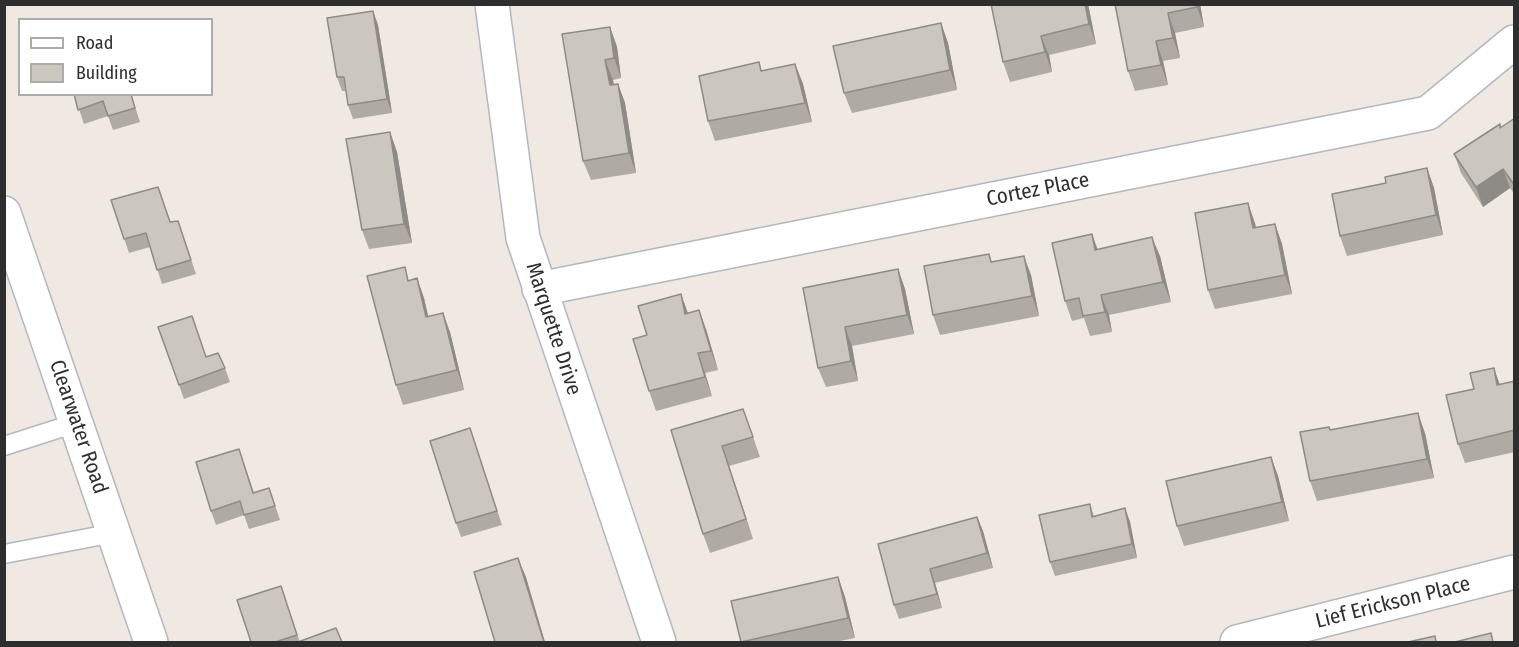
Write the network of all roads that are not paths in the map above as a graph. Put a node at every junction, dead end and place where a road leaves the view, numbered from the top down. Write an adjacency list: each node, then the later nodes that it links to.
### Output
1 (492, 4): 4 (street, Marquette Drive)
2 (1515, 42): 4 (street, Cortez Place)
3 (4, 213): 5 (street, Clearwater Road)
4 (539, 289): 11 (street, Marquette Drive)
5 (76, 423): 6 (lane); 7 (street, Clearwater Road)
6 (4, 446)
7 (114, 533): 8 (lane); 10 (street, Clearwater Road)
8 (4, 554)
9 (1515, 572): 12 (street, Lief Erickson Place)
10 (151, 642)
11 (659, 642)
12 (1237, 642)

